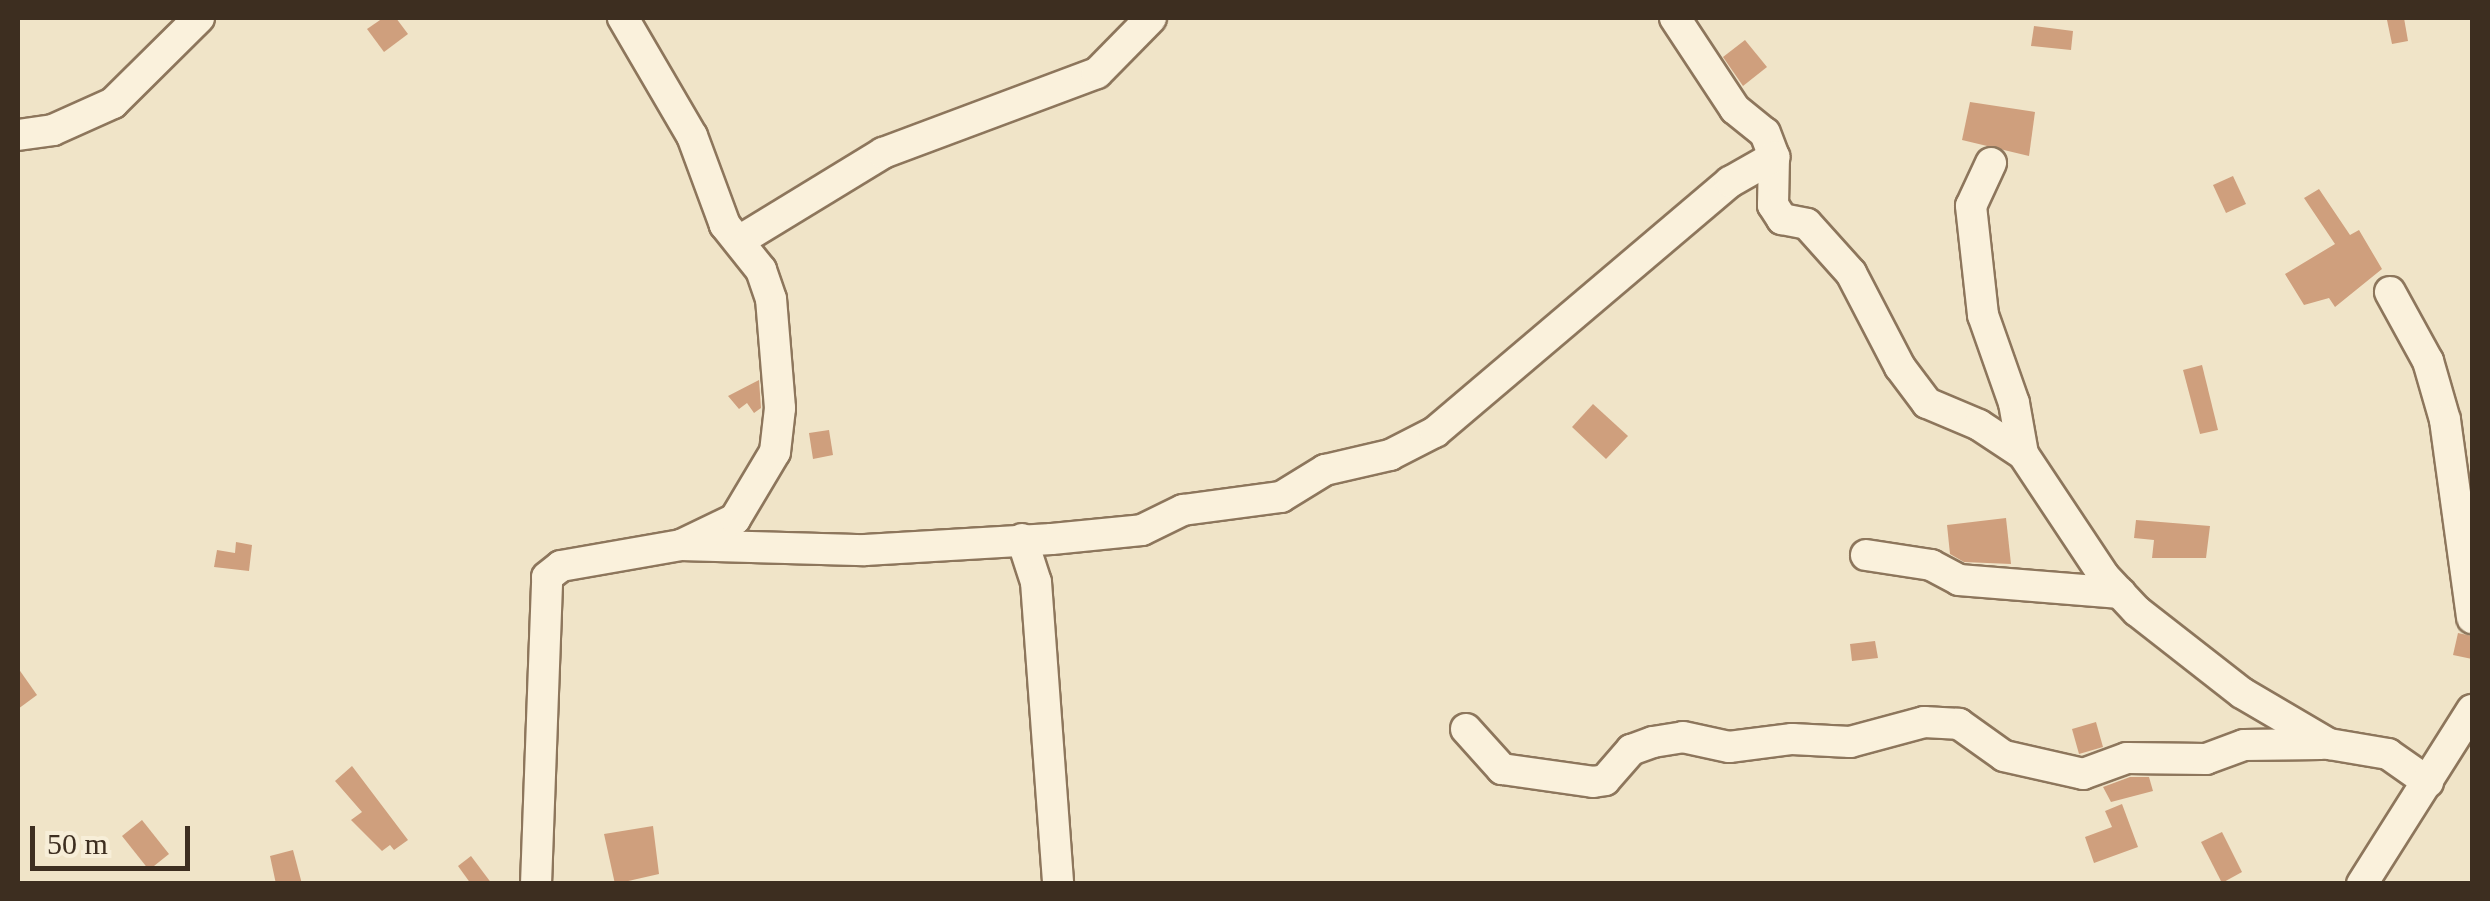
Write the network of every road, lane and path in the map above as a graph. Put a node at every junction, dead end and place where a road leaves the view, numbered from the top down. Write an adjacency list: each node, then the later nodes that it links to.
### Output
1 (199, 18): 5 (street)
2 (623, 18): 8 (street)
3 (1151, 18): 8 (street)
4 (1676, 18): 6 (street)
5 (18, 135)
6 (1774, 158): 10 (street); 11 (street)
7 (1991, 163): 10 (street)
8 (740, 241): 12 (street)
9 (2390, 292): 15 (street)
10 (2023, 454): 14 (street)
11 (1022, 539): 12 (street); 21 (street)
12 (681, 545): 20 (street)
13 (1866, 555): 14 (street)
14 (2120, 593): 18 (street)
15 (2472, 618)
16 (2472, 710): 19 (street)
17 (1466, 729): 18 (street)
18 (2329, 744): 19 (street)
19 (2428, 782): 22 (street)
20 (535, 882)
21 (1058, 884)
22 (2362, 884)

